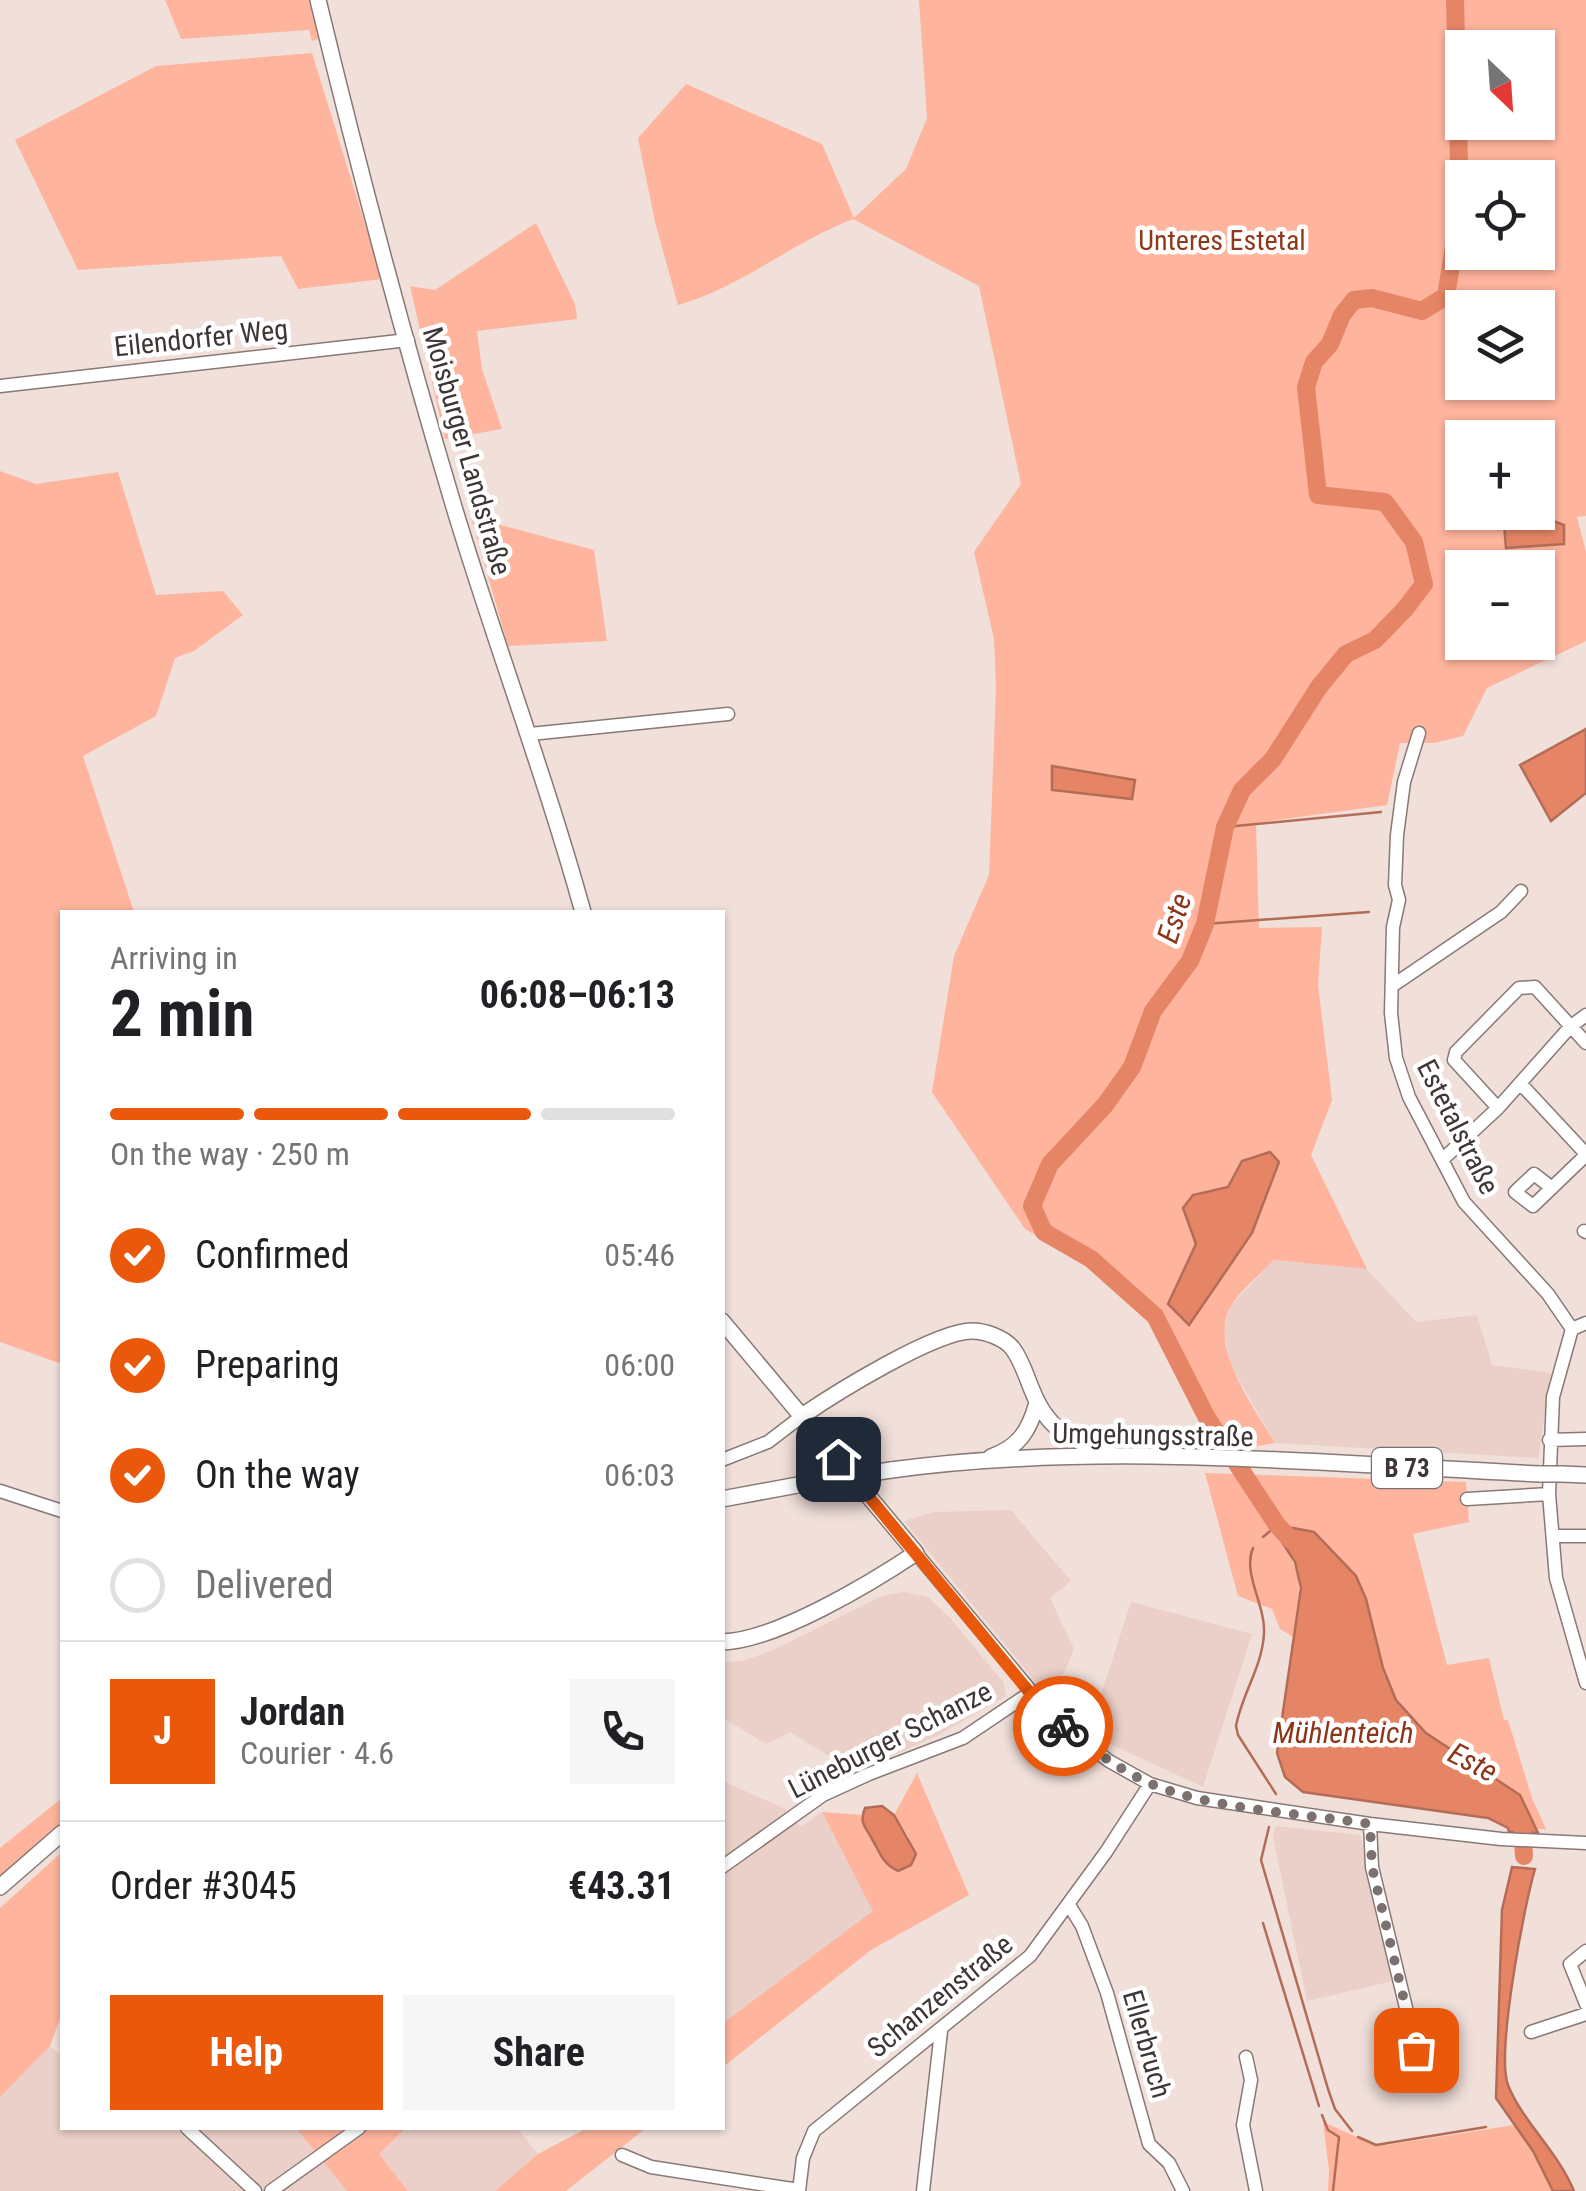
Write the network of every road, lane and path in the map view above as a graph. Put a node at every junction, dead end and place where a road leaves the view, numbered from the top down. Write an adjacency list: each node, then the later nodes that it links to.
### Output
1 (318, 0): 2 (main road, Moisburger Landstraße)
2 (408, 340): 3 (street, Eilendorfer Weg); 5 (main road, Moisburger Landstraße)
3 (0, 386)
4 (728, 714): 5 (street)
5 (530, 734): 8 (main road, Moisburger Landstraße)
6 (1418, 734): 9 (street, Estetalstraße)
7 (1521, 891): 9 (street)
8 (581, 910)
9 (1392, 986): 16 (street, Estetalstraße)
10 (1586, 1015): 11 (street)
11 (1570, 1026): 12 (street); 13 (street); 14 (street)
12 (1586, 1043)
13 (1520, 1083): 14 (street); 15 (street)
14 (1498, 1108): 16 (street)
15 (1586, 1154): 17 (street)
16 (1443, 1159): 20 (street, Estetalstraße)
17 (1552, 1188)
18 (1586, 1324): 20 (street)
19 (725, 1325): 22 (main road)
20 (1572, 1329): 24 (street)
21 (1037, 1403): 22 (main road); 25 (main road); 27 (main road)
22 (802, 1416): 26 (street); 36 (main road, Lüneburger Schanze)
23 (1586, 1439): 24 (street)
24 (1549, 1440): 30 (street)
25 (1118, 1456): 27 (main road, Umgehungsstraße / B 73); 28 (main road, Umgehungsstraße / B 73, bridge)
26 (725, 1459)
27 (980, 1461): 32 (main road, Umgehungsstraße / B 73, bridge)
28 (1586, 1475)
29 (0, 1490): 33 (street)
30 (1549, 1494): 31 (street); 34 (street)
31 (1467, 1499)
32 (725, 1500)
33 (60, 1511)
34 (1554, 1536): 35 (street); 38 (street)
35 (1586, 1536)
36 (916, 1553): 37 (main road); 39 (street, Lüneburger Schanze)
37 (725, 1641)
38 (1586, 1684)
39 (1030, 1693): 40 (street, Lüneburger Schanze); 44 (street, Lüneburger Schanze)
40 (1150, 1784): 41 (street, Lüneburger Schanze); 46 (street, Schanzenstraße)
41 (1370, 1824): 43 (street, Lüneburger Schanze); 53 (street)
42 (60, 1835): 45 (main road)
43 (1586, 1843)
44 (725, 1865)
45 (0, 1887)
46 (1069, 1904): 50 (street, Schanzenstraße); 61 (street, Ellerbruch)
47 (1586, 1951): 48 (street)
48 (1584, 1996)
49 (1586, 2014): 51 (street)
50 (941, 2031): 57 (street, Schanzenstraße); 60 (street)
51 (1531, 2032)
52 (1246, 2058): 62 (street)
53 (1418, 2078)
54 (189, 2130): 58 (street)
55 (355, 2130): 59 (street)
56 (622, 2155): 57 (street)
57 (799, 2190)
58 (255, 2191)
59 (272, 2191)
60 (924, 2191)
61 (1183, 2191)
62 (1256, 2191)

